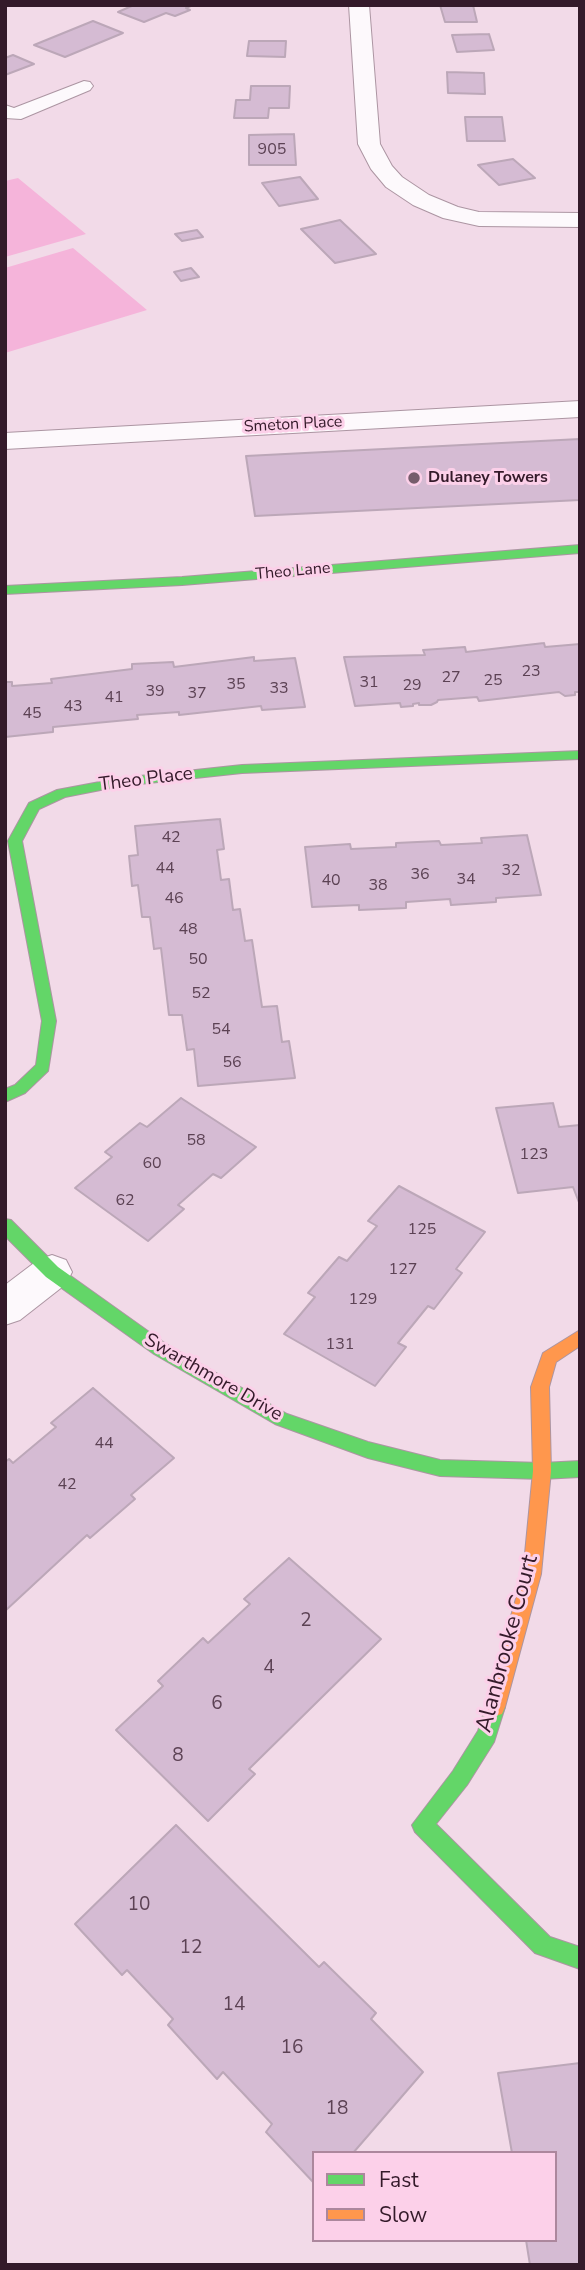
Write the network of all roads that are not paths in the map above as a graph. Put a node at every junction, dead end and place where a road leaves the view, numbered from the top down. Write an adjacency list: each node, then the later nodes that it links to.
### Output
1 (359, 5): 4 (street)
2 (84, 86): 3 (lane)
3 (5, 111)
4 (580, 220)
5 (580, 409): 6 (street, Smeton Place)
6 (5, 441)
7 (580, 549): 8 (street, Theo Lane)
8 (5, 590)
9 (580, 755): 10 (street, Theo Place)
10 (5, 1096)
11 (5, 1225): 12 (street, Swarthmore Drive)
12 (52, 1272): 13 (street); 16 (street, Swarthmore Drive)
13 (5, 1308)
14 (580, 1337): 16 (street, Alanbrooke Court)
15 (580, 1469): 16 (street, Swarthmore Drive)
16 (542, 1471): 17 (street, Alanbrooke Court)
17 (580, 1958)

